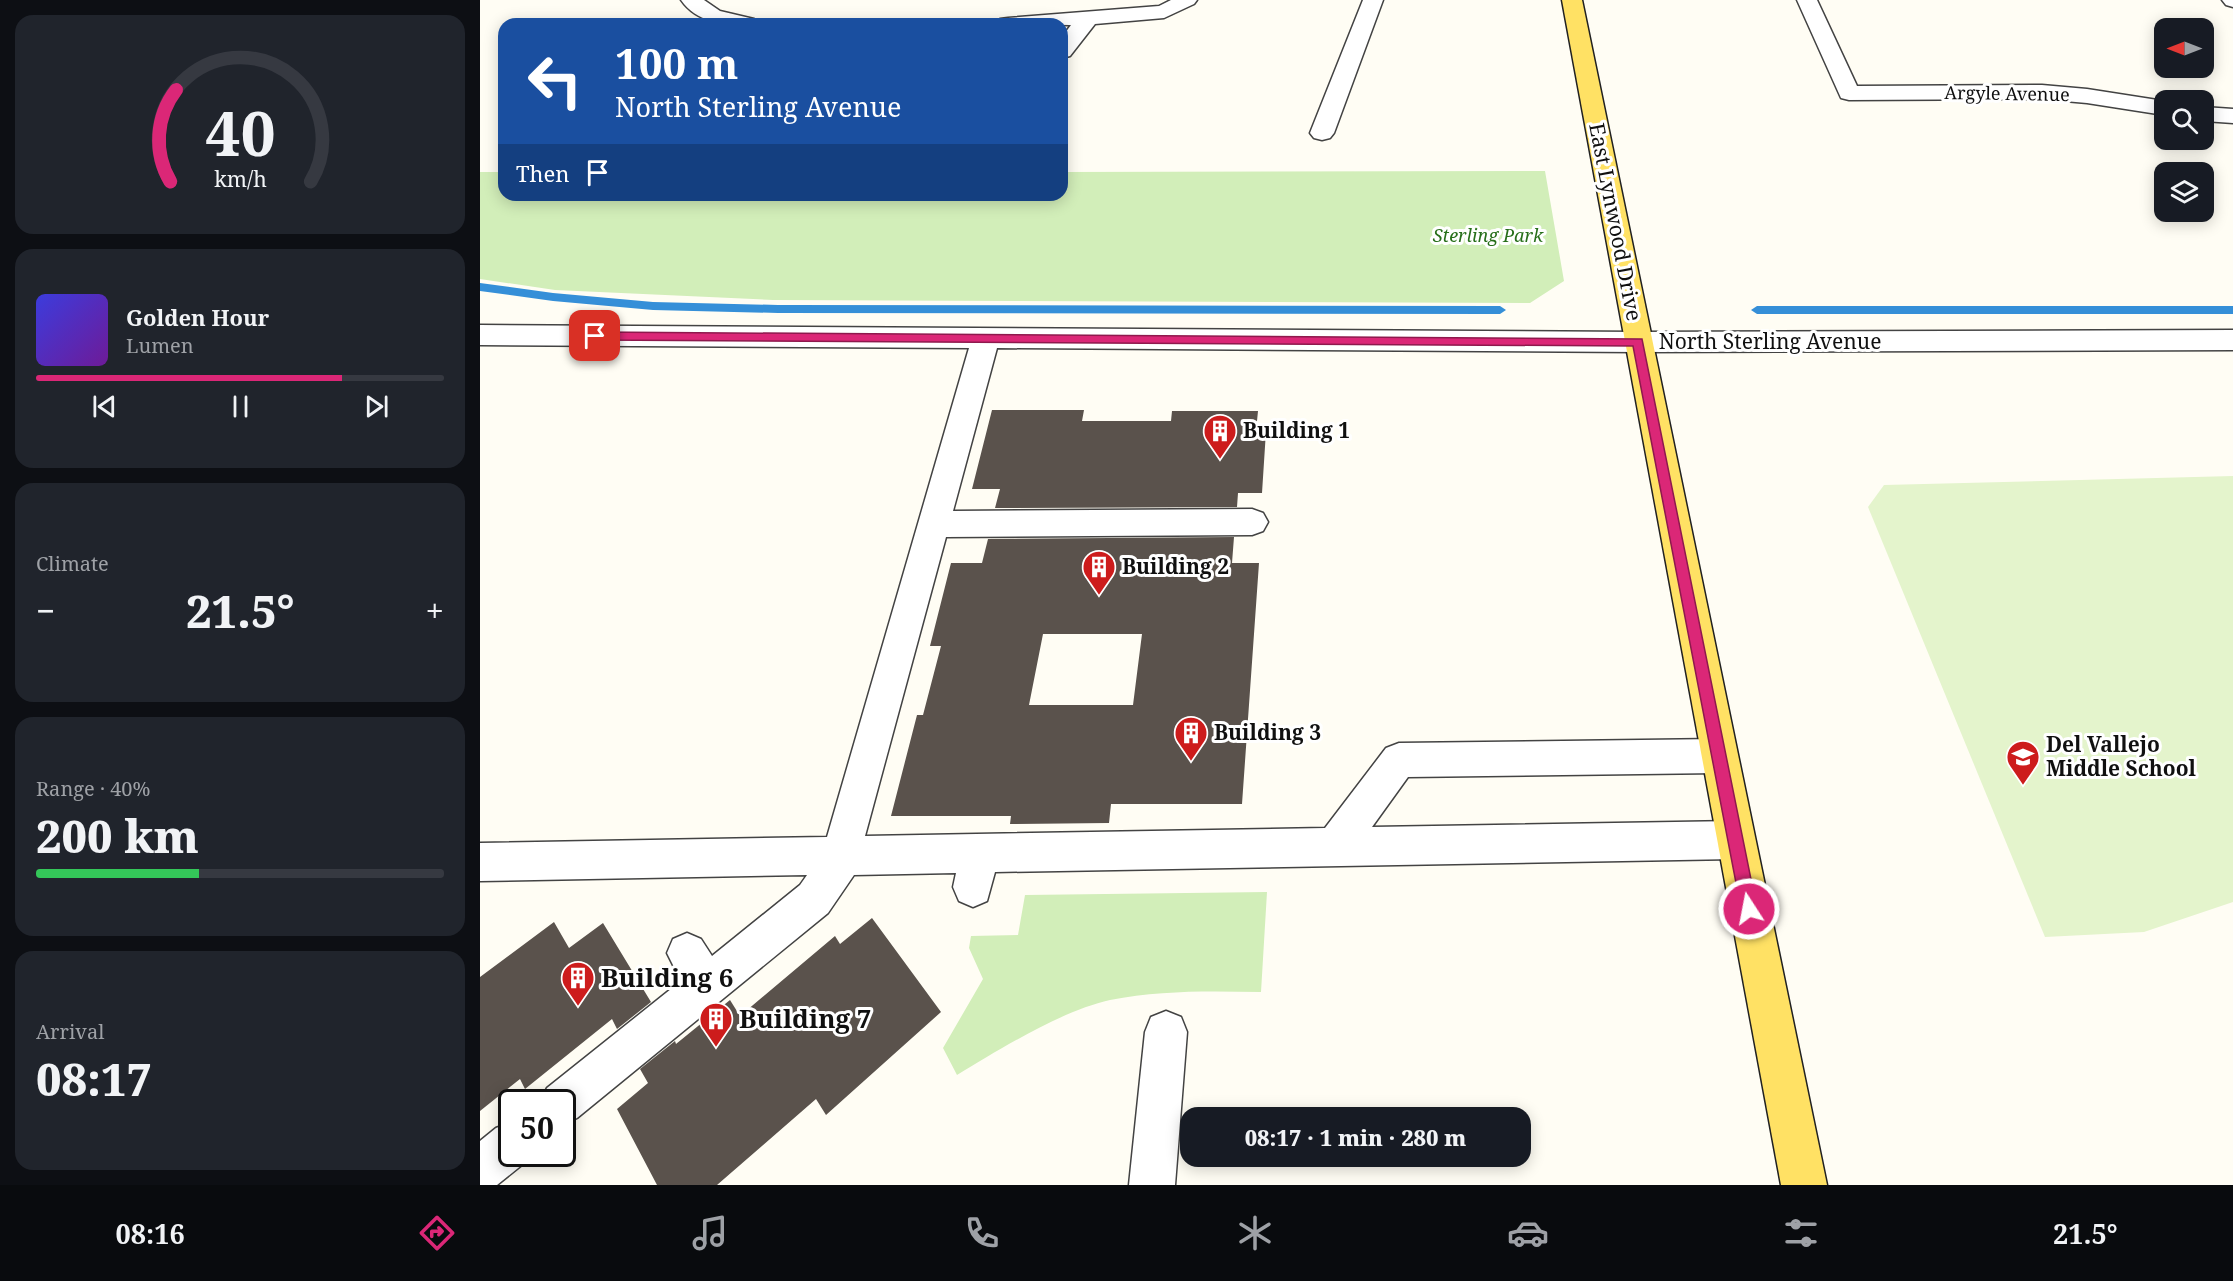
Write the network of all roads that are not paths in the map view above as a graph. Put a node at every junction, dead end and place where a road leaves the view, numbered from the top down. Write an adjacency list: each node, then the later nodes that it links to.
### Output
1 (692, 0): 8 (street)
2 (735, 0): 8 (street)
3 (1016, 0): 10 (street)
4 (1187, 0): 11 (street)
5 (1373, 0): 17 (street)
6 (1572, 0): 21 (main road, East Lynwood Drive)
7 (1807, 0): 14 (street, Argyle Avenue)
8 (713, 16): 9 (street)
9 (721, 18)
10 (1000, 18)
11 (1088, 18): 12 (street); 13 (street)
12 (1068, 20)
13 (1068, 43)
14 (2154, 107)
15 (2214, 115): 16 (street)
16 (2233, 116)
17 (1322, 133)
18 (480, 335): 19 (street, North Sterling Avenue)
19 (986, 338): 21 (street, North Sterling Avenue); 23 (street)
20 (2233, 340): 21 (street, North Sterling Avenue)
21 (1638, 342): 24 (main road, East Lynwood Drive)
22 (1252, 522): 23 (street)
23 (935, 524): 27 (street)
24 (1719, 756): 25 (main road, East Lynwood Drive); 26 (street)
25 (1735, 840): 26 (street); 34 (main road, East Lynwood Drive)
26 (1334, 847): 27 (street)
27 (840, 855): 28 (street); 30 (street)
28 (480, 862)
29 (1166, 1032): 33 (street)
30 (576, 1089)
31 (498, 1155): 32 (street)
32 (480, 1170)
33 (1152, 1185)
34 (1804, 1185)

